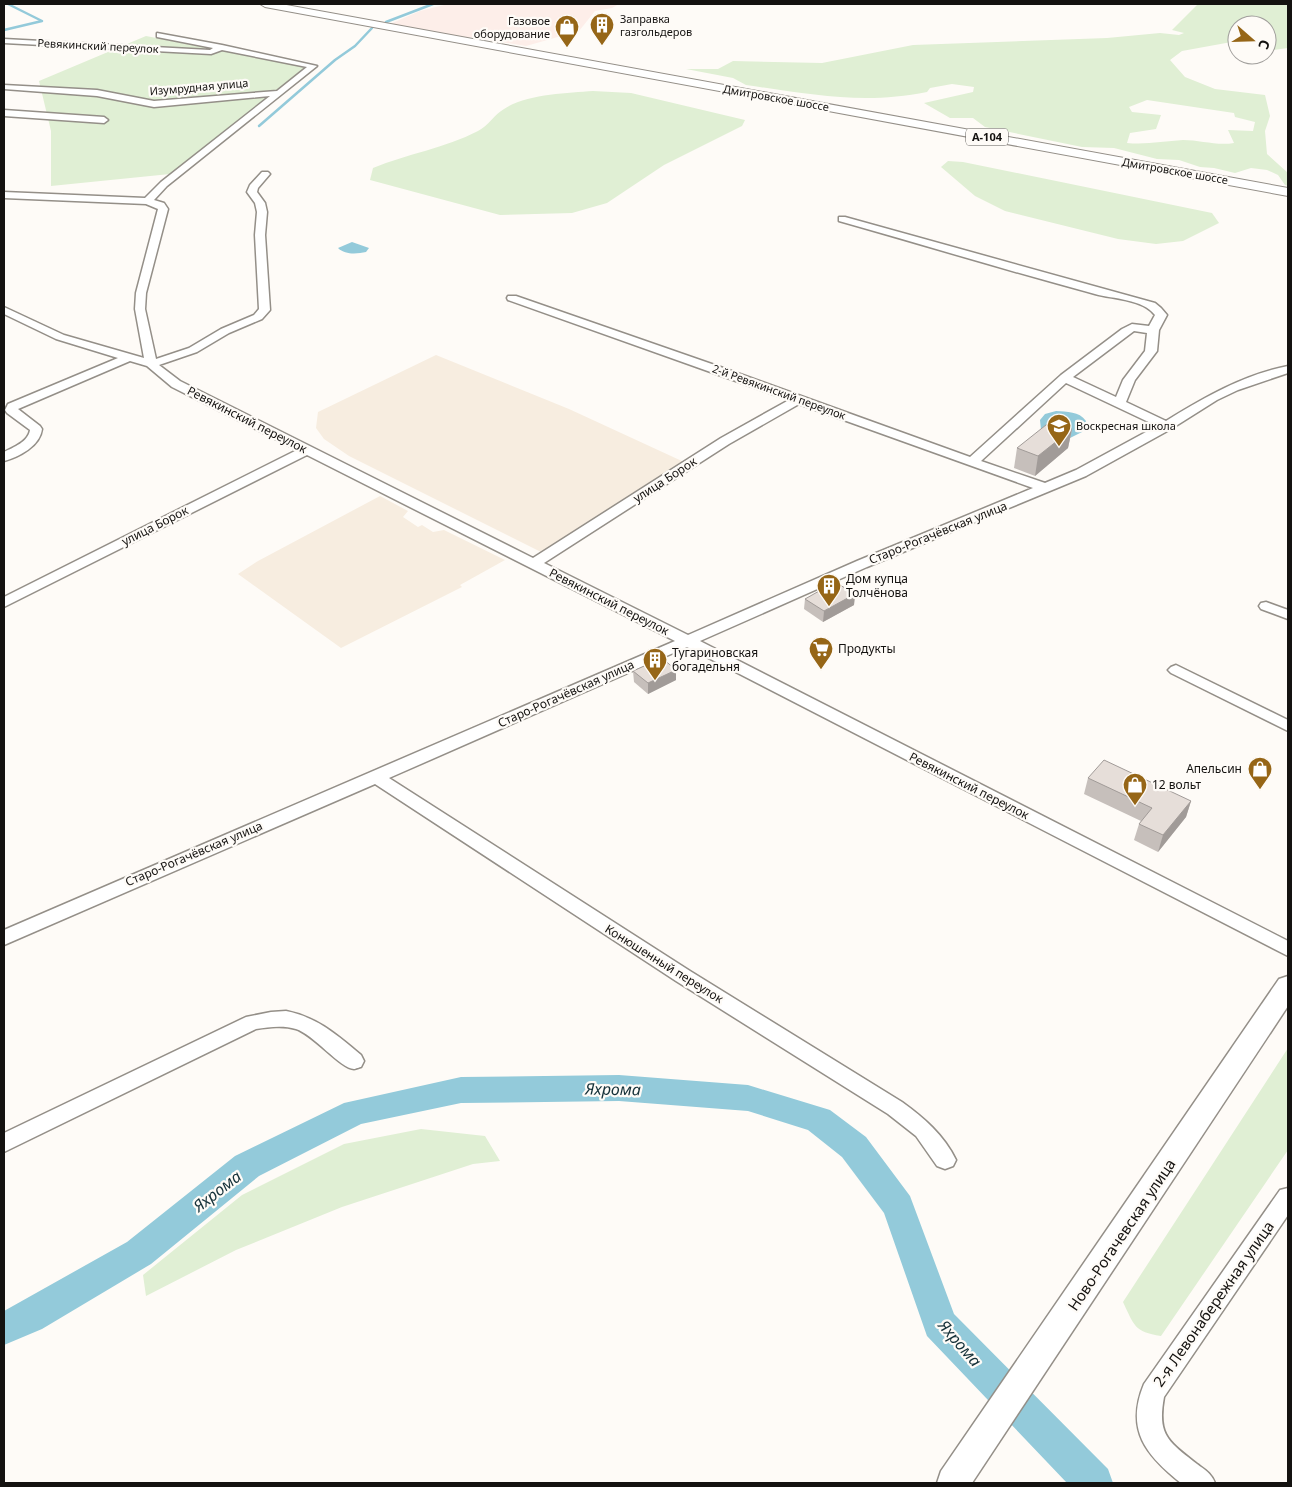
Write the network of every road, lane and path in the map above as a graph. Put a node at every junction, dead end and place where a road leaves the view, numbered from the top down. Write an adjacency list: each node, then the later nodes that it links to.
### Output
1 (265, 4): 10 (highway, Дмитровское шоссе / А-104)
2 (160, 35): 4 (street)
3 (4, 41): 4 (street, Ревякинский переулок)
4 (222, 47): 6 (street)
5 (4, 87): 6 (street, Изумрудная улица)
6 (278, 93): 12 (street)
7 (4, 113): 8 (street)
8 (104, 120)
9 (265, 174): 18 (street)
10 (1288, 192)
11 (4, 195): 12 (street)
12 (147, 201): 18 (street)
13 (842, 219): 16 (street)
14 (512, 298): 21 (street, 2-й Ревякинский переулок)
15 (4, 310): 17 (street, Ревякинский переулок)
16 (1153, 330): 20 (street); 22 (street)
17 (128, 358): 18 (street, Ревякинский переулок); 25 (street)
18 (151, 364): 24 (street, Ревякинский переулок)
19 (1288, 369): 23 (street, Старо-Рогачёвская улица)
20 (1064, 378): 22 (street); 26 (street)
21 (799, 399): 26 (street, 2-й Ревякинский переулок); 28 (street, улица Борок)
22 (1120, 403): 23 (street)
23 (1167, 426): 27 (street, Старо-Рогачёвская улица)
24 (306, 450): 28 (street, Ревякинский переулок); 29 (street, улица Борок)
25 (4, 457)
26 (972, 462): 27 (street, 2-й Ревякинский переулок)
27 (1045, 488): 32 (street, Старо-Рогачёвская улица)
28 (533, 564): 32 (street, Ревякинский переулок)
29 (4, 603)
30 (1266, 606): 31 (street)
31 (1288, 615)
32 (687, 641): 35 (street, Старо-Рогачёвская улица); 37 (street, Ревякинский переулок)
33 (1176, 670): 34 (street)
34 (1288, 726)
35 (374, 776): 36 (street, Старо-Рогачёвская улица); 41 (street, Конюшенный переулок)
36 (4, 938)
37 (1288, 949)
38 (1288, 986): 43 (main road, Ново-Рогачевская улица)
39 (354, 1061): 40 (street)
40 (4, 1143)
41 (945, 1160)
42 (1288, 1197): 44 (street, 2-я Левонабережная улица)
43 (953, 1483)
44 (1202, 1483)

